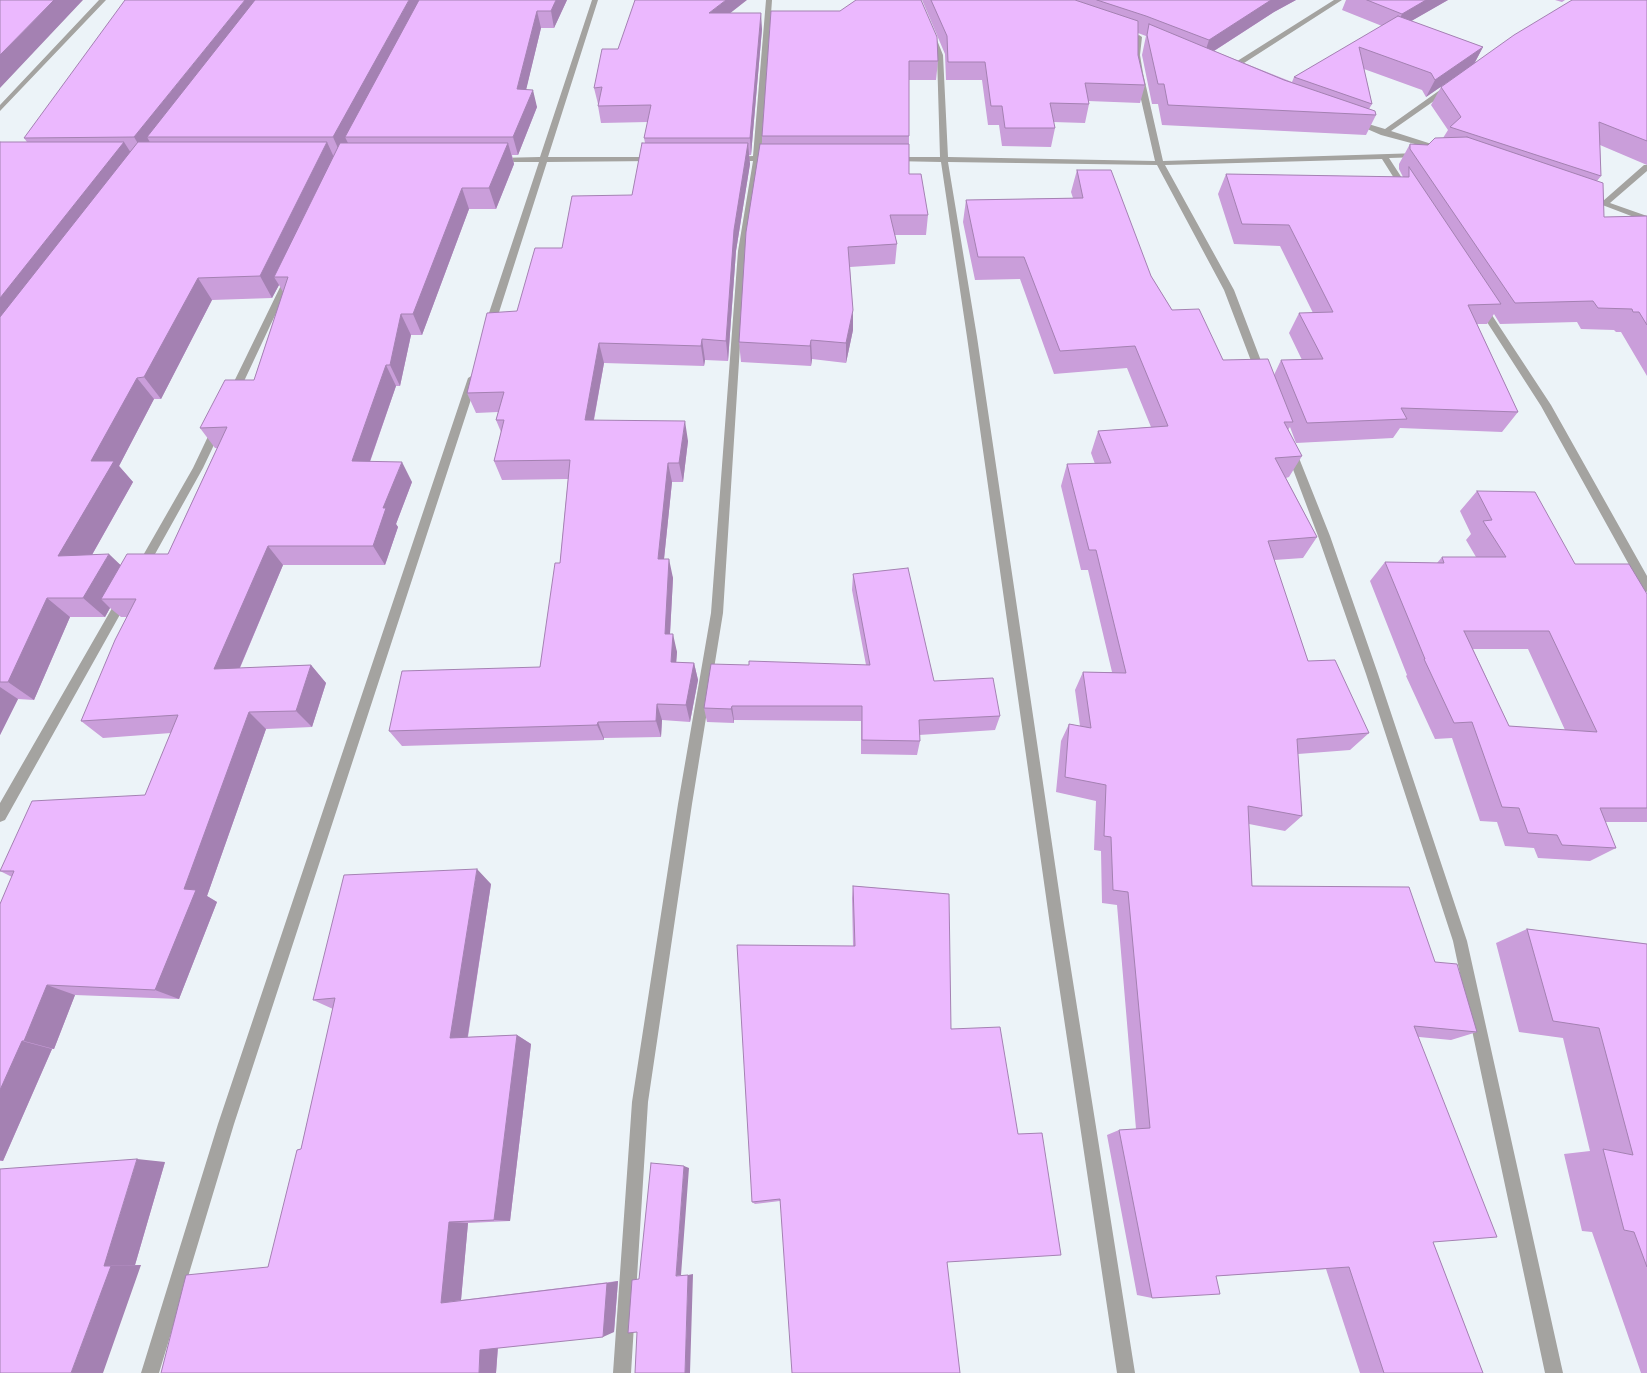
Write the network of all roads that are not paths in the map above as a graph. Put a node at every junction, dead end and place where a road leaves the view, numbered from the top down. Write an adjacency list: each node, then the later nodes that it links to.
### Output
1 (103, 0): 11 (street)
2 (595, 0): 22 (street)
3 (769, 0): 15 (street)
4 (918, 0): 20 (street)
5 (1339, 0): 8 (street)
6 (1139, 37): 23 (street)
7 (1216, 68): 8 (street)
8 (1225, 71): 9 (street)
9 (1233, 74)
10 (1458, 81): 13 (street)
11 (0, 109)
12 (1350, 121): 13 (street)
13 (1384, 133): 14 (street)
14 (1384, 156): 23 (street); 26 (street)
15 (757, 158): 16 (street); 18 (street); 38 (street)
16 (787, 158)
17 (660, 159): 22 (street)
18 (718, 159)
19 (885, 159): 20 (street)
20 (944, 159): 23 (street); 39 (street)
21 (484, 160): 22 (street)
22 (543, 160): 31 (street)
23 (1160, 163): 33 (street)
24 (1647, 167): 27 (street)
25 (1577, 194): 27 (street)
26 (1411, 198)
27 (1604, 204): 28 (street)
28 (1647, 219)
29 (295, 266): 36 (street)
30 (1476, 297): 35 (street)
31 (484, 344)
32 (478, 363): 37 (street)
33 (1268, 390)
34 (1285, 436): 40 (street)
35 (1647, 587)
36 (0, 816)
37 (150, 1373)
38 (622, 1373)
39 (1126, 1373)
40 (1554, 1373)

